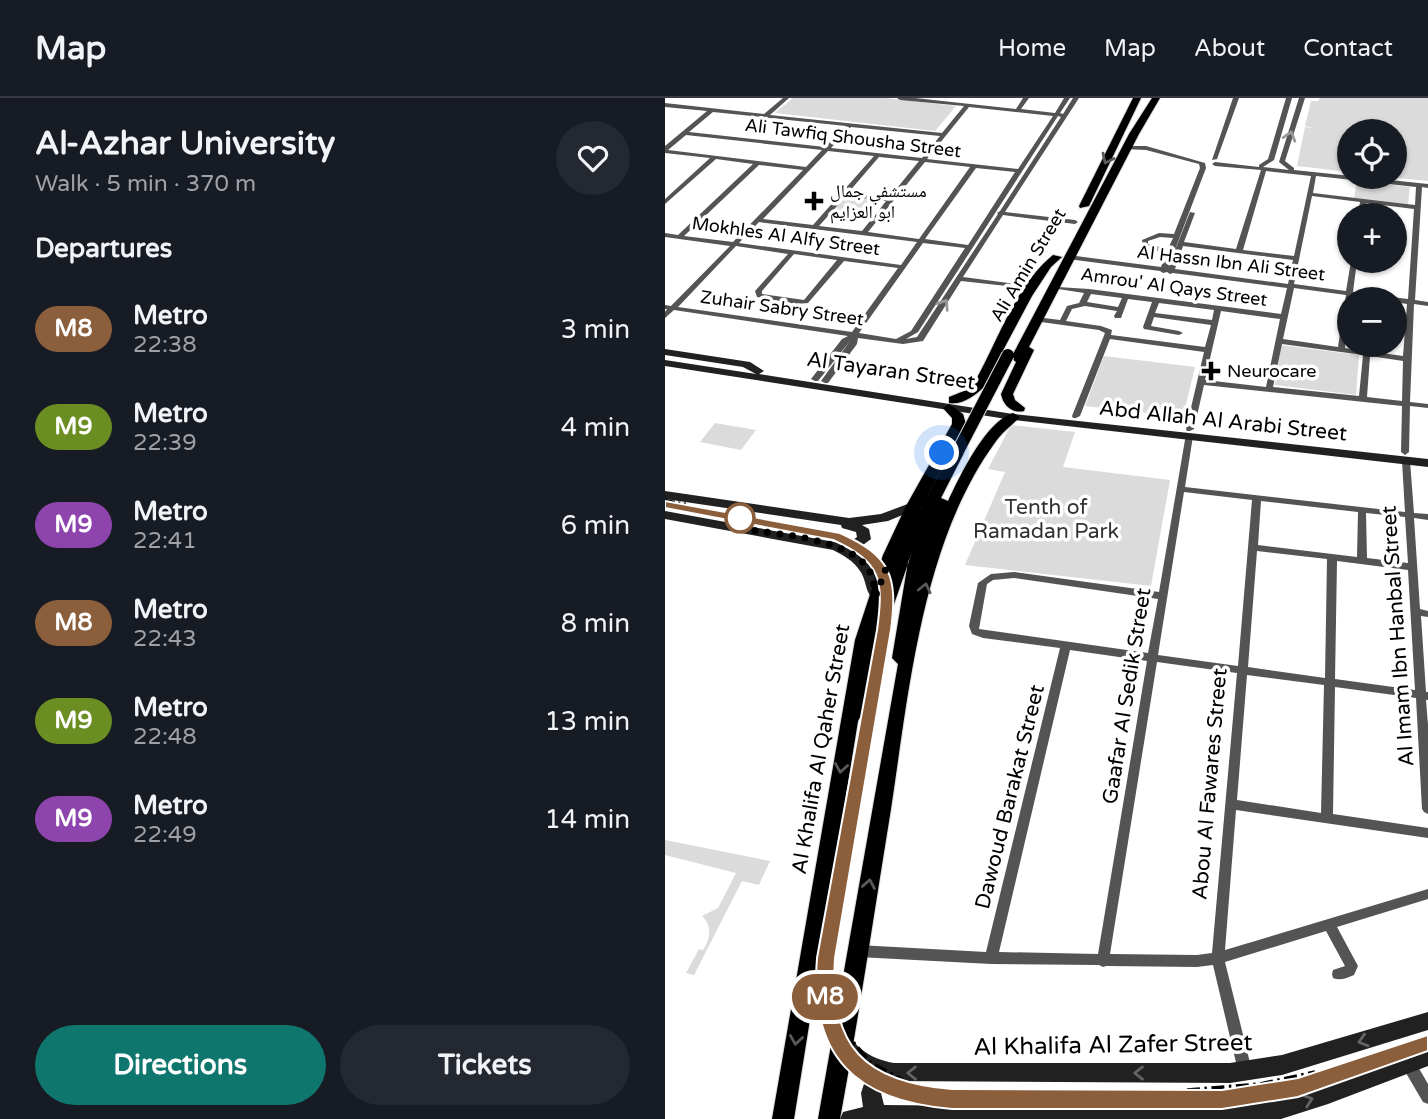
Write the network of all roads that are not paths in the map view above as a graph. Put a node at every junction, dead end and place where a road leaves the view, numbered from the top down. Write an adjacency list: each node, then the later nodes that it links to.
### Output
1 (786, 98): 20 (street)
2 (900, 98): 15 (street)
3 (1026, 98): 17 (street)
4 (1067, 98): 18 (street)
5 (1076, 98): 19 (street)
6 (1137, 98): 23 (main road, Ali Amin Street)
7 (1143, 98): 23 (main road)
8 (1149, 98): 22 (main road)
9 (1156, 98): 22 (main road, Ali Amin Street)
10 (1230, 98): 35 (street)
11 (1236, 98): 37 (street)
12 (1289, 98): 34 (street)
13 (1302, 98): 38 (street, one-way to 13)
14 (665, 105): 16 (street)
15 (968, 105): 17 (street); 25 (street)
16 (712, 110): 20 (street); 24 (street)
17 (1018, 110): 18 (street)
18 (1056, 114): 19 (street); 43 (street)
19 (1065, 115): 57 (street)
20 (765, 116): 21 (street)
21 (850, 125): 25 (street); 29 (street)
22 (1139, 126): 26 (main road, Ali Amin Street)
23 (1120, 132): 59 (main road, Ali Amin Street, one-way to 59)
24 (684, 133): 29 (street, Ali Tawfiq Shousha Street); 30 (street)
25 (943, 135): 33 (street)
26 (1132, 137): 27 (street); 28 (main road, Ali Amin Street)
27 (1145, 146): 28 (street); 35 (street)
28 (1126, 148): 74 (main road, Ali Amin Street)
29 (827, 149): 31 (street, Ali Tawfiq Shousha Street); 41 (street)
30 (665, 150): 32 (street)
31 (879, 155): 33 (street, Ali Tawfiq Shousha Street); 49 (street)
32 (715, 157): 36 (street); 53 (street)
33 (922, 160): 39 (street, Ali Tawfiq Shousha Street); 51 (street)
34 (1271, 160): 38 (street); 40 (street)
35 (1203, 161): 37 (street); 65 (street)
36 (758, 162): 41 (street); 66 (street)
37 (1214, 162): 40 (street); 69 (street)
38 (1282, 162): 42 (street)
39 (974, 166): 43 (street, Ali Tawfiq Shousha Street); 67 (street)
40 (1263, 168): 42 (street); 44 (street); 72 (street)
41 (807, 169): 60 (street)
42 (1292, 169): 45 (street)
43 (1019, 172): 56 (street)
44 (1314, 174): 47 (street); 50 (street)
45 (1337, 175)
46 (1407, 183): 48 (street)
47 (1419, 185): 48 (street); 55 (street, Al Imam Ibn Hanbal Street)
48 (1428, 185)
49 (843, 194): 51 (street); 58 (street)
50 (1310, 194): 52 (street); 75 (street)
51 (890, 200): 61 (street)
52 (1363, 200): 54 (street); 55 (street)
53 (665, 202)
54 (1363, 203)
55 (1416, 207): 89 (street, Al Imam Ibn Hanbal Street)
56 (995, 209): 57 (street); 70 (street)
57 (1005, 211): 59 (street); 80 (street)
58 (826, 214): 61 (street); 62 (street)
59 (1077, 219): 74 (main road, Ali Amin Street)
60 (757, 220): 62 (street); 68 (street)
61 (875, 220): 63 (street)
62 (815, 227): 63 (street)
63 (864, 233): 67 (street)
64 (665, 235): 66 (street, Mokhles Al Alfy Street)
65 (1176, 236): 71 (street); 71 (street)
66 (679, 237): 68 (street, Mokhles Al Alfy Street)
67 (922, 241): 70 (street); 78 (street)
68 (733, 244): 73 (street, Mokhles Al Alfy Street); 92 (street)
69 (1181, 244): 72 (street); 77 (street)
70 (970, 247): 103 (street)
71 (1171, 251): 77 (street)
72 (1239, 251): 75 (street)
73 (792, 253): 76 (street, Mokhles Al Alfy Street); 76 (street)
74 (1063, 257): 79 (street, Al Hassn Ibn Ali Street); 82 (main road, Ali Amin Street); 83 (main road, Ali Amin Street); 132 (main road)
75 (1296, 258): 81 (street)
76 (842, 259): 78 (street, Mokhles Al Alfy Street)
77 (1170, 263): 79 (street)
78 (903, 268): 106 (street)
79 (1167, 271): 81 (street, Al Hassn Ibn Ali Street)
80 (961, 279): 82 (street); 104 (street, one-way to 80)
81 (1290, 287): 85 (street, Al Hassn Ibn Ali Street); 97 (street)
82 (1031, 288): 119 (main road, Ali Amin Street)
83 (1061, 288): 84 (street, Amrou' Al Qays Street); 99 (main road, Ali Amin Street)
84 (1089, 291): 86 (street, Amrou' Al Qays Street); 90 (street)
85 (1337, 293)
86 (1126, 296): 87 (street, Amrou' Al Qays Street); 93 (street)
87 (1156, 300): 94 (street, Amrou' Al Qays Street); 95 (street)
88 (1407, 302): 89 (street, Al Hassn Ibn Ali Street)
89 (1411, 302): 91 (street, Al Hassn Ibn Ali Street); 117 (street, Al Imam Ibn Hanbal Street)
90 (1083, 304): 93 (street); 100 (street)
91 (1428, 304)
92 (669, 307): 96 (street); 106 (street, Zuhair Sabry Street)
93 (1100, 307): 102 (street)
94 (1218, 309): 97 (street, Amrou' Al Qays Street); 101 (street, Gaafar Al Sedik Street)
95 (1152, 315): 98 (street); 105 (street)
96 (665, 316)
97 (1284, 317): 109 (street)
98 (1183, 319): 101 (street); 105 (street)
99 (1044, 320): 100 (street); 121 (main road, Ali Amin Street)
100 (1062, 323): 102 (street)
101 (1215, 323): 112 (street, Gaafar Al Sedik Street)
102 (1090, 327): 107 (street)
103 (914, 332): 104 (street); 108 (street)
104 (925, 334): 108 (street)
105 (1179, 334): 110 (street)
106 (853, 335): 108 (street, Zuhair Sabry Street); 122 (street)
107 (1108, 337): 110 (street); 130 (street)
108 (895, 341)
109 (1279, 341): 111 (street); 124 (street)
110 (1175, 346): 112 (street)
111 (1337, 349)
112 (1209, 350): 123 (street, Gaafar Al Sedik Street)
113 (665, 352): 120 (main road)
114 (665, 357): 120 (main road)
115 (1367, 357): 125 (street)
116 (1394, 357): 117 (street)
117 (1407, 359): 127 (street, Al Imam Ibn Hanbal Street)
118 (665, 366): 120 (main road)
119 (987, 373): 121 (main road); 126 (main road, Ali Amin Street)
120 (756, 374): 122 (main road, Al Tayaran Street); 126 (main road, Al Tayaran Street)
121 (1013, 379): 129 (main road)
122 (820, 380): 126 (main road, Al Tayaran Street)
123 (1201, 382): 124 (street); 131 (street, Gaafar Al Sedik Street)
124 (1269, 390): 125 (street)
125 (1363, 400): 127 (street)
126 (956, 404): 129 (main road, Al Tayaran Street); 132 (main road, Al Khalifa Al Qaher Street)
127 (1405, 404): 128 (street); 134 (street, Al Imam Ibn Hanbal Street)
128 (1428, 407)
129 (1016, 413): 130 (main road, Abd Allah Al Arabi Street); 131 (main road, Abd Allah Al Arabi Street); 132 (main road)
130 (1076, 416): 131 (main road, Abd Allah Al Arabi Street)
131 (1190, 433): 134 (main road, Abd Allah Al Arabi Street); 136 (street, Gaafar Al Sedik Street)
132 (965, 449): 139 (main road, Al Khalifa Al Qaher Street); 157 (main road, one-way to 132); 160 (main road)
133 (1428, 454): 134 (main road, Abd Allah Al Arabi Street)
134 (1405, 456): 135 (main road, Abd Allah Al Arabi Street); 141 (street, Al Imam Ibn Hanbal Street)
135 (1428, 463)
136 (1180, 489): 138 (street); 151 (street, Gaafar Al Sedik Street)
137 (665, 495): 144 (main road)
138 (1257, 498): 140 (street); 146 (street, Abou Al Fawares Street)
139 (913, 506): 144 (main road); 150 (main road, Al Khalifa Al Qaher Street)
140 (1362, 510): 141 (street); 148 (street)
141 (1409, 515): 143 (street); 149 (street, Al Imam Ibn Hanbal Street)
142 (665, 516): 145 (main road)
143 (1428, 517)
144 (823, 519): 145 (main road)
145 (836, 546): 150 (main road)
146 (1252, 547): 147 (street); 156 (street, Abou Al Fawares Street)
147 (1332, 557): 148 (street); 158 (street)
148 (1361, 560): 149 (street)
149 (1413, 567): 152 (street, Al Imam Ibn Hanbal Street)
150 (876, 595): 160 (main road, Al Khalifa Al Qaher Street)
151 (1163, 596): 154 (street); 155 (street, Gaafar Al Sedik Street)
152 (1416, 612): 153 (street); 159 (street, Al Imam Ibn Hanbal Street)
153 (1428, 614)
154 (1066, 646): 155 (street); 168 (street, Dawoud Barakat Street)
155 (1153, 658): 156 (street); 170 (street, Gaafar Al Sedik Street)
156 (1240, 670): 158 (street); 161 (street, Abou Al Fawares Street)
157 (904, 678): 167 (main road, one-way to 157)
158 (1329, 682): 159 (street); 163 (street)
159 (1425, 695): 162 (street, Al Imam Ibn Hanbal Street)
160 (849, 719): 181 (main road, Al Khalifa Al Qaher Street, one-way to 181)
161 (1230, 804): 163 (street); 169 (street, Abou Al Fawares Street)
162 (1428, 809)
163 (1327, 818): 164 (street)
164 (1428, 833)
165 (1428, 894): 166 (street)
166 (1329, 924): 169 (street); 171 (street)
167 (857, 951): 168 (street); 173 (main road)
168 (991, 958): 170 (street)
169 (1218, 958): 170 (street); 177 (street, Abou Al Fawares Street)
170 (1103, 961)
171 (1338, 974)
172 (1428, 1021): 177 (main road, Al Khalifa Al Zafer Street, one-way to 177)
173 (843, 1043): 176 (main road, Al Khalifa Al Zafer Street); 182 (main road)
174 (1428, 1056): 175 (main road)
175 (1408, 1063): 178 (street); 180 (main road, one-way to 175)
176 (882, 1071): 177 (main road, Al Khalifa Al Zafer Street, one-way to 176); 179 (main road)
177 (1245, 1072)
178 (1428, 1097)
179 (879, 1115): 180 (main road); 183 (main road)
180 (1255, 1117)
181 (783, 1119)
182 (829, 1119)
183 (850, 1119)

